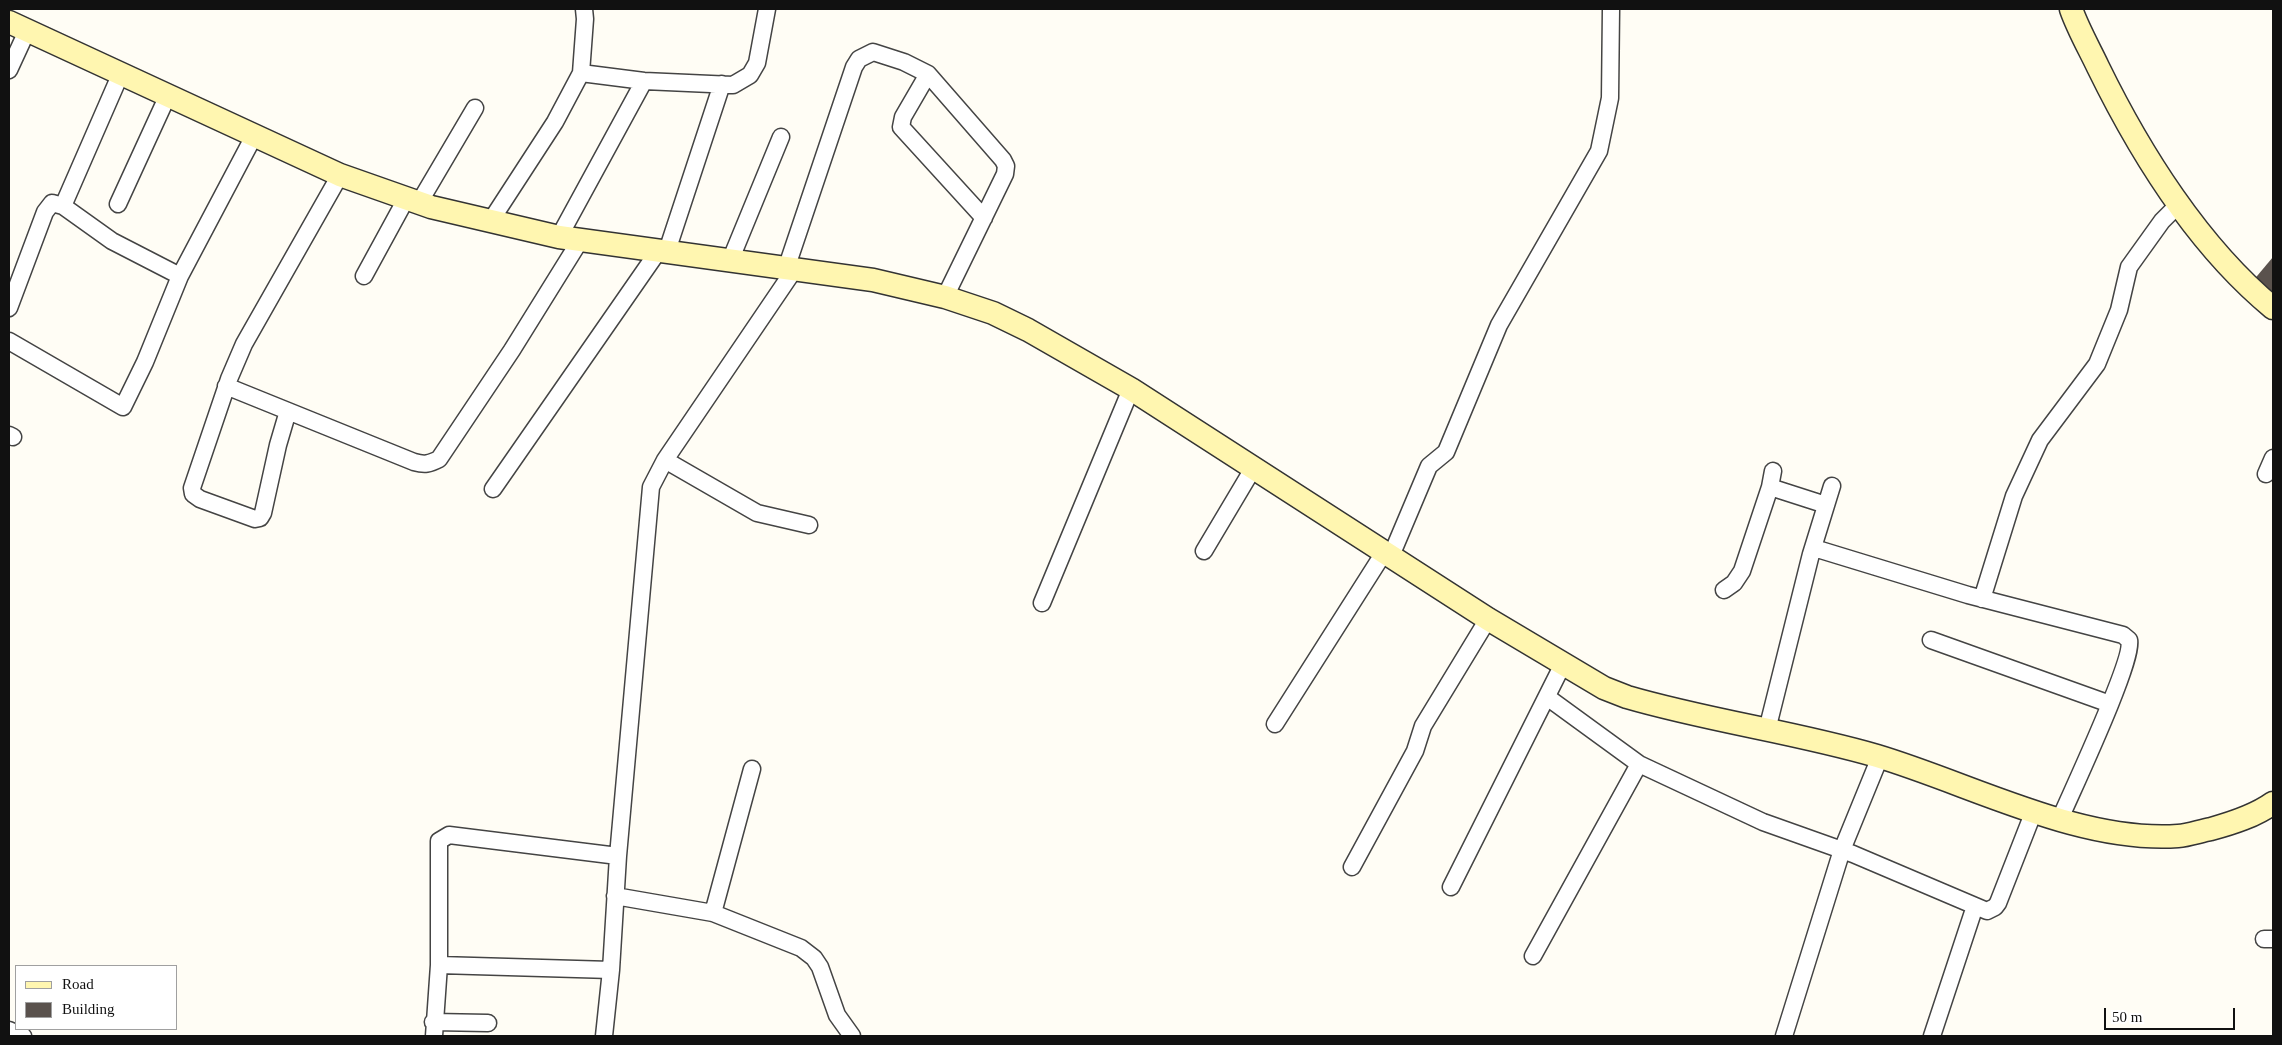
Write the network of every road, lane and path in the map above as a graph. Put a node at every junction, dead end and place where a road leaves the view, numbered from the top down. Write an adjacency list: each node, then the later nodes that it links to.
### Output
1 (584, 9): 8 (street)
2 (767, 9): 11 (street)
3 (1611, 9): 47 (street)
4 (2071, 9): 18 (street)
5 (18, 26): 6 (street); 7 (street)
6 (9, 70)
7 (122, 73): 12 (street); 20 (street)
8 (581, 73): 10 (street); 22 (street)
9 (928, 74): 21 (street); 21 (street); 27 (street)
10 (644, 81): 11 (street); 23 (street)
11 (722, 84): 25 (street)
12 (168, 95): 14 (street); 19 (street)
13 (475, 108): 17 (street)
14 (254, 136): 16 (street); 28 (street)
15 (781, 137): 26 (street)
16 (340, 175): 17 (street); 34 (street)
17 (412, 201): 22 (street); 29 (street)
18 (2180, 203): 32 (street); 49 (street)
19 (118, 204)
20 (63, 206): 28 (street); 31 (street)
21 (984, 218): 30 (street)
22 (490, 222): 23 (street)
23 (559, 236): 24 (street)
24 (581, 239): 25 (street); 36 (street)
25 (663, 250): 26 (street); 42 (street)
26 (730, 260): 27 (street)
27 (790, 270): 30 (street); 38 (street)
28 (180, 276): 33 (street)
29 (364, 276)
30 (945, 297): 35 (street)
31 (9, 308)
32 (2273, 308)
33 (9, 341)
34 (226, 386): 36 (street); 36 (street)
35 (1131, 389): 39 (street); 50 (street)
36 (288, 411)
37 (2273, 458): 40 (street)
38 (665, 460): 44 (street); 65 (street)
39 (1254, 467): 46 (street); 47 (street)
40 (2266, 474)
41 (1832, 486): 43 (street)
42 (493, 489)
43 (1826, 505): 45 (street); 48 (street)
44 (809, 525)
45 (1814, 548): 49 (street); 57 (street)
46 (1204, 551)
47 (1388, 554): 51 (street); 56 (street)
48 (1724, 590)
49 (1982, 599): 55 (street)
50 (1042, 602)
51 (1488, 619): 53 (street); 66 (street)
52 (1931, 640): 55 (street)
53 (1563, 664): 54 (street); 57 (street)
54 (1546, 697): 59 (street); 67 (street)
55 (2110, 704): 63 (street)
56 (1275, 724)
57 (1767, 730): 58 (street)
58 (1880, 757): 62 (street); 64 (street)
59 (1640, 764): 64 (street); 71 (street)
60 (752, 769): 70 (street)
61 (2273, 802): 63 (street)
62 (2034, 811): 63 (street); 69 (street)
63 (2060, 819)
64 (1842, 850): 69 (street); 80 (street)
65 (618, 856): 68 (street); 72 (street)
66 (1352, 867)
67 (1451, 888)
68 (615, 896): 70 (street); 73 (street)
69 (1975, 906): 81 (street)
70 (712, 914): 79 (street)
71 (1533, 956)
72 (439, 965): 73 (street); 75 (street)
73 (611, 970): 78 (street)
74 (488, 1023): 75 (street)
75 (434, 1029)
76 (9, 1030): 77 (street)
77 (23, 1036)
78 (604, 1036)
79 (852, 1036)
80 (1784, 1036)
81 (1932, 1036)

